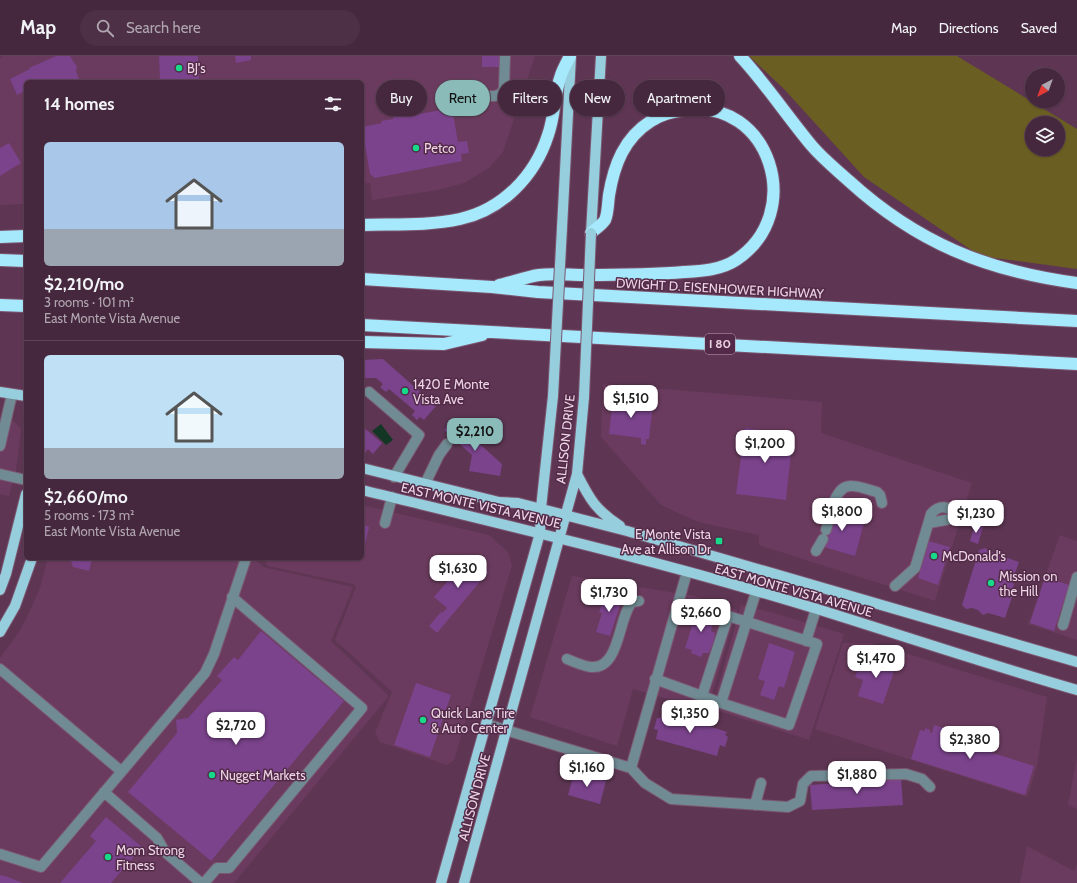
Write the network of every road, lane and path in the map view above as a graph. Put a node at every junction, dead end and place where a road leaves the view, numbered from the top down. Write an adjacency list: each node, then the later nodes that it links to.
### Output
1 (505, 56): 5 (street)
2 (570, 56): 6 (highway); 38 (main road, ALLISON DRIVE, bridge)
3 (601, 56): 7 (main road, ALLISON DRIVE)
4 (740, 56): 13 (highway)
5 (490, 96)
6 (364, 225)
7 (591, 233): 14 (highway); 30 (main road, ALLISON DRIVE, bridge)
8 (24, 236): 9 (highway)
9 (0, 237)
10 (0, 260): 11 (highway)
11 (24, 261)
12 (364, 280): 14 (highway, DWIGHT D. EISENHOWER HIGHWAY)
13 (1077, 284)
14 (492, 287): 17 (highway, DWIGHT D. EISENHOWER HIGHWAY)
15 (0, 305): 16 (highway)
16 (24, 306)
17 (1077, 322)
18 (364, 325): 19 (highway, I 80)
19 (494, 332): 20 (highway); 21 (highway, I 80)
20 (364, 342)
21 (1077, 364)
22 (0, 392): 24 (main road)
23 (369, 392): 31 (street)
24 (12, 394): 25 (main road); 26 (street)
25 (24, 396)
26 (1, 434)
27 (447, 444): 33 (street)
28 (364, 469): 31 (main road, EAST MONTE VISTA AVENUE)
29 (0, 474): 32 (street)
30 (577, 474): 39 (main road, ALLISON DRIVE); 42 (main road)
31 (394, 477): 33 (main road, EAST MONTE VISTA AVENUE)
32 (24, 480)
33 (425, 484): 38 (main road, EAST MONTE VISTA AVENUE)
34 (364, 490): 35 (main road, EAST MONTE VISTA AVENUE)
35 (392, 497): 41 (street); 43 (main road, EAST MONTE VISTA AVENUE)
36 (24, 502): 51 (main road)
37 (882, 503): 45 (street)
38 (540, 508): 39 (main road, EAST MONTE VISTA AVENUE); 43 (main road, ALLISON DRIVE)
39 (566, 515): 42 (main road, EAST MONTE VISTA AVENUE); 44 (main road, ALLISON DRIVE)
40 (965, 518): 50 (street)
41 (385, 523)
42 (627, 531): 62 (main road, EAST MONTE VISTA AVENUE)
43 (540, 533): 44 (main road, EAST MONTE VISTA AVENUE); 68 (main road, ALLISON DRIVE)
44 (560, 537): 48 (main road, EAST MONTE VISTA AVENUE); 69 (main road, ALLISON DRIVE)
45 (816, 551)
46 (31, 560): 59 (main road)
47 (245, 560): 54 (street)
48 (687, 572): 52 (main road, EAST MONTE VISTA AVENUE); 64 (street)
49 (1077, 577): 53 (street)
50 (895, 586)
51 (0, 590)
52 (756, 592): 56 (main road, EAST MONTE VISTA AVENUE); 57 (street)
53 (1075, 592): 58 (street)
54 (232, 598): 71 (street); 77 (street)
55 (639, 601): 61 (street)
56 (816, 609): 60 (street); 65 (main road, EAST MONTE VISTA AVENUE)
57 (746, 622): 60 (street); 66 (street); 67 (street)
58 (1063, 625)
59 (0, 632)
60 (806, 641): 67 (street)
61 (567, 659)
62 (1077, 662)
63 (0, 669): 71 (street)
64 (655, 679): 66 (street); 70 (street)
65 (1077, 690)
66 (702, 696): 67 (street)
67 (721, 703)
68 (486, 724): 69 (street); 78 (main road, ALLISON DRIVE)
69 (506, 730): 70 (street); 79 (main road, ALLISON DRIVE)
70 (630, 768): 75 (street)
71 (121, 771): 74 (street)
72 (760, 783): 75 (street)
73 (930, 787): 75 (street)
74 (104, 792): 76 (street); 77 (street)
75 (756, 805)
76 (0, 854)
77 (202, 883)
78 (441, 883)
79 (464, 883)

